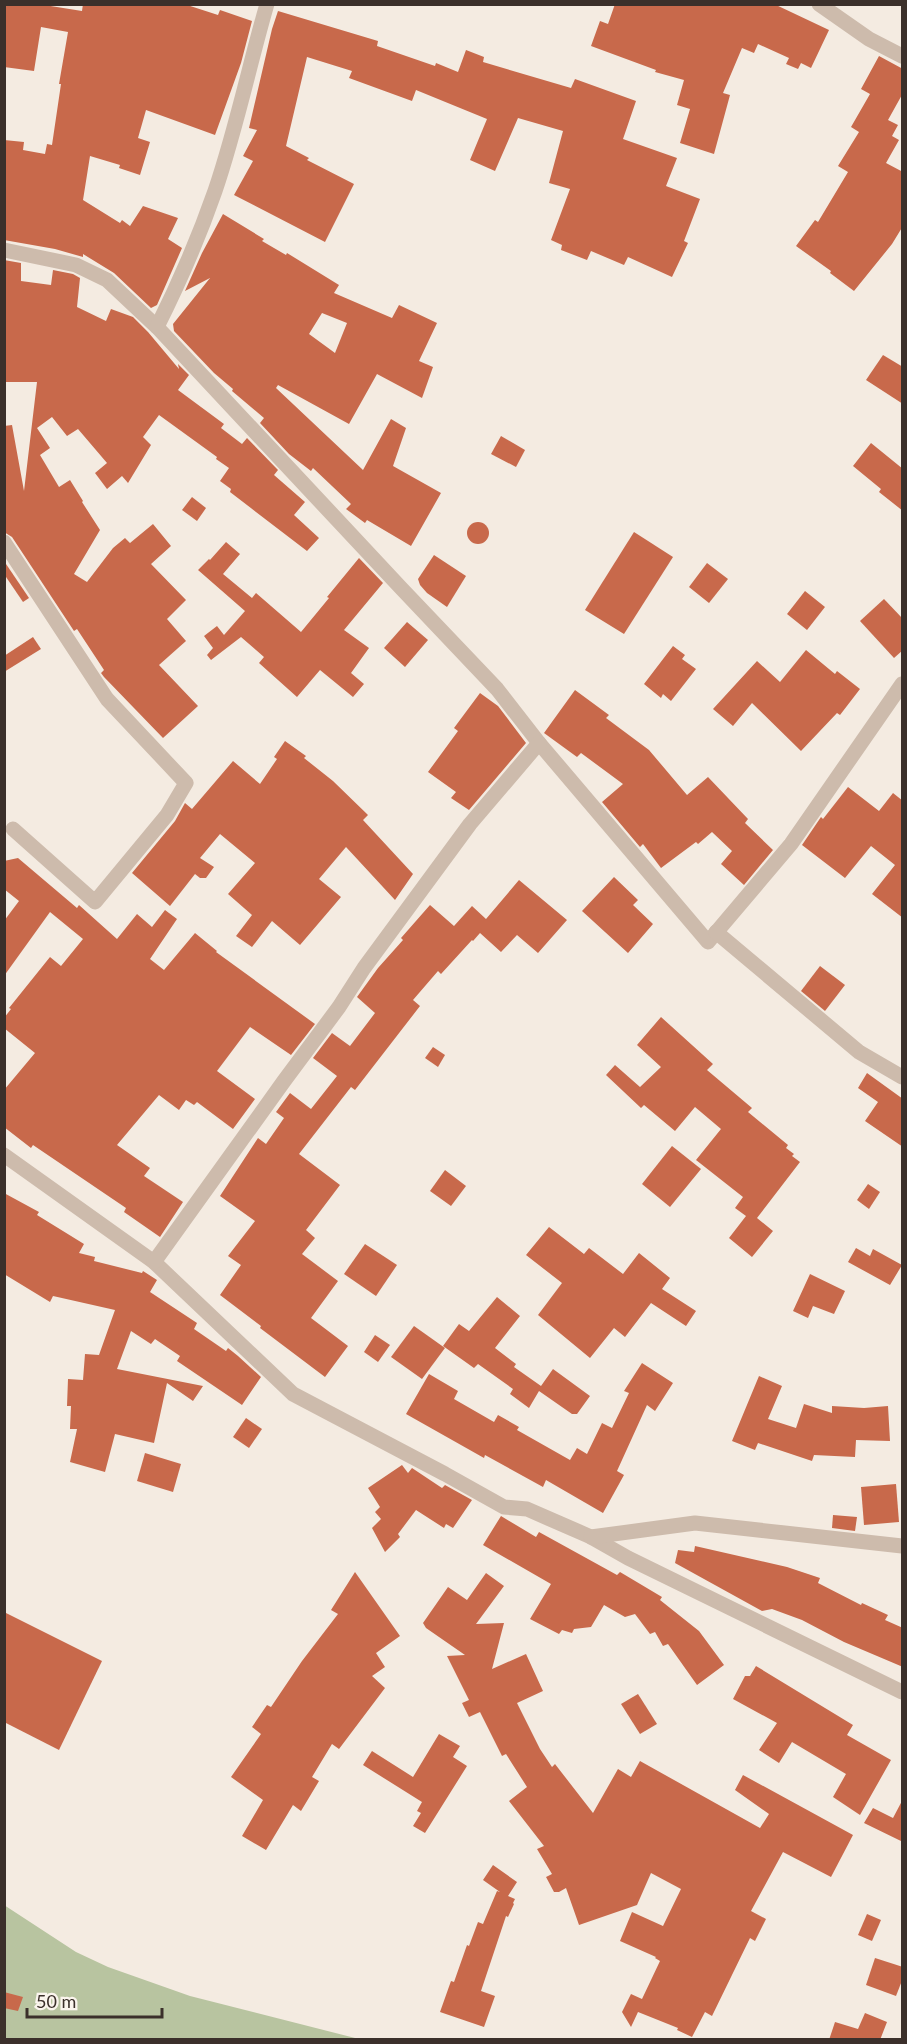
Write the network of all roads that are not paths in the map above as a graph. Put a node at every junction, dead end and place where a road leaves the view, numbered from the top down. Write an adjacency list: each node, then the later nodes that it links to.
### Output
1 (267, 4): 5 (street)
2 (819, 4): 3 (street)
3 (903, 56)
4 (4, 250): 5 (street)
5 (158, 327): 8 (street)
6 (4, 542): 9 (street)
7 (903, 684): 10 (street)
8 (539, 743): 10 (street); 13 (street)
9 (13, 829)
10 (716, 932): 11 (street)
11 (903, 1077)
12 (4, 1155): 13 (street)
13 (154, 1262): 14 (street)
14 (591, 1537): 15 (street); 16 (street)
15 (903, 1546)
16 (903, 1692)

